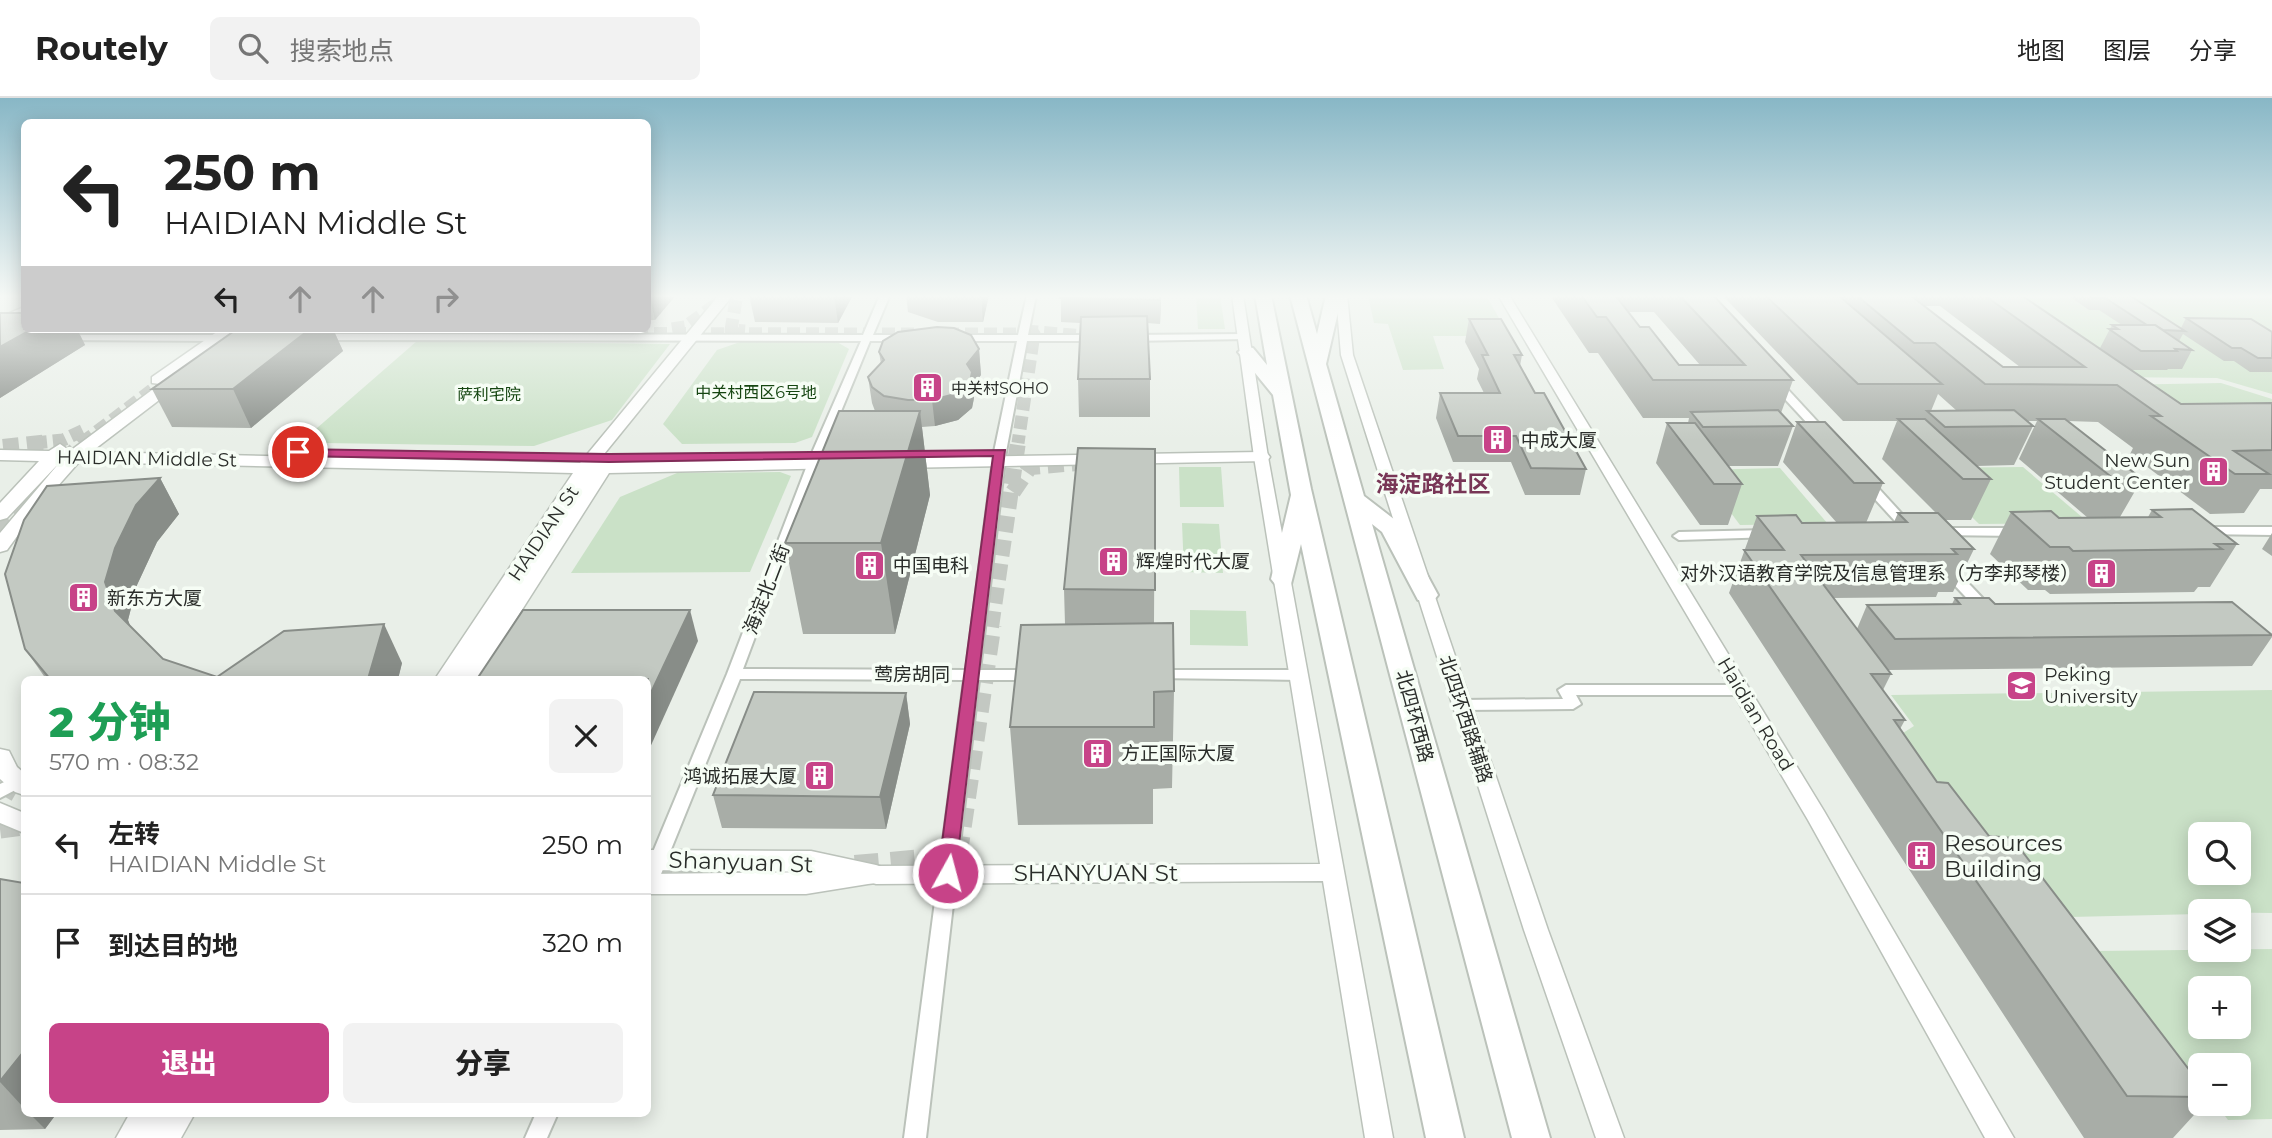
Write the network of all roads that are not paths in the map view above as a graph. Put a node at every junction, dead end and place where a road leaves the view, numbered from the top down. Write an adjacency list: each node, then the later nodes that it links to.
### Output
1 (221, 344): 17 (main road)
2 (693, 344): 22 (main road, HAIDIAN St)
3 (863, 344): 21 (street, 海淀北二街)
4 (1021, 344): 20 (street)
5 (1198, 344): 11 (street)
6 (1273, 344): 14 (highway)
7 (1311, 344): 12 (highway, 北四环西路)
8 (1323, 344): 12 (highway)
9 (1346, 344): 35 (street, 北四环西路辅路)
10 (1532, 344): 44 (street, Haidian Road)
11 (1245, 345): 14 (highway); 18 (street)
12 (1318, 372): 25 (highway, 北四环西路)
13 (1767, 373): 15 (street)
14 (1283, 396): 24 (highway)
15 (1830, 442)
16 (0, 447): 17 (main road, HAIDIAN Middle St)
17 (68, 452): 19 (main road, HAIDIAN Middle St); 22 (main road, HAIDIAN Middle St); 26 (main road); 32 (main road)
18 (1260, 453): 20 (main road, HAIDIAN Middle St); 34 (street)
19 (0, 455)
20 (1000, 457): 21 (main road, HAIDIAN Middle St); 38 (street)
21 (815, 459): 22 (main road, HAIDIAN Middle St); 37 (street, 海淀北二街)
22 (598, 463): 42 (main road, HAIDIAN St); 43 (main road, HAIDIAN St)
23 (1857, 472): 29 (street)
24 (1300, 489): 34 (highway); 61 (highway)
25 (1355, 499): 35 (highway); 62 (highway, 北四环西路)
26 (0, 514)
27 (2185, 531): 28 (street)
28 (2272, 531)
29 (2034, 532)
30 (1784, 534): 31 (street)
31 (1679, 536)
32 (0, 546)
33 (1938, 560): 36 (street)
34 (1283, 579): 41 (street)
35 (1426, 595): 45 (street, 北四环西路辅路)
36 (1991, 616)
37 (734, 674): 38 (street, 莺房胡同); 48 (street, 海淀北二街)
38 (971, 675): 39 (street, 莺房胡同); 51 (street)
39 (1054, 675)
40 (1136, 675): 41 (street)
41 (1300, 675): 50 (street)
42 (448, 676)
43 (469, 676)
44 (1742, 690): 45 (street); 64 (street, Haidian Road)
45 (1461, 705): 63 (street, 北四环西路辅路)
46 (0, 812): 47 (main road)
47 (21, 822)
48 (651, 870)
49 (651, 872): 52 (main road, SHANYUAN St)
50 (1335, 872): 51 (street, SHANYUAN St); 60 (street)
51 (948, 873): 52 (street, SHANYUAN St); 59 (street)
52 (876, 875)
53 (146, 1117): 56 (main road)
54 (176, 1117): 57 (main road)
55 (545, 1117): 58 (street)
56 (132, 1138)
57 (163, 1138)
58 (536, 1138)
59 (915, 1138)
60 (1379, 1138)
61 (1445, 1138)
62 (1531, 1138)
63 (1610, 1138)
64 (2000, 1138)

